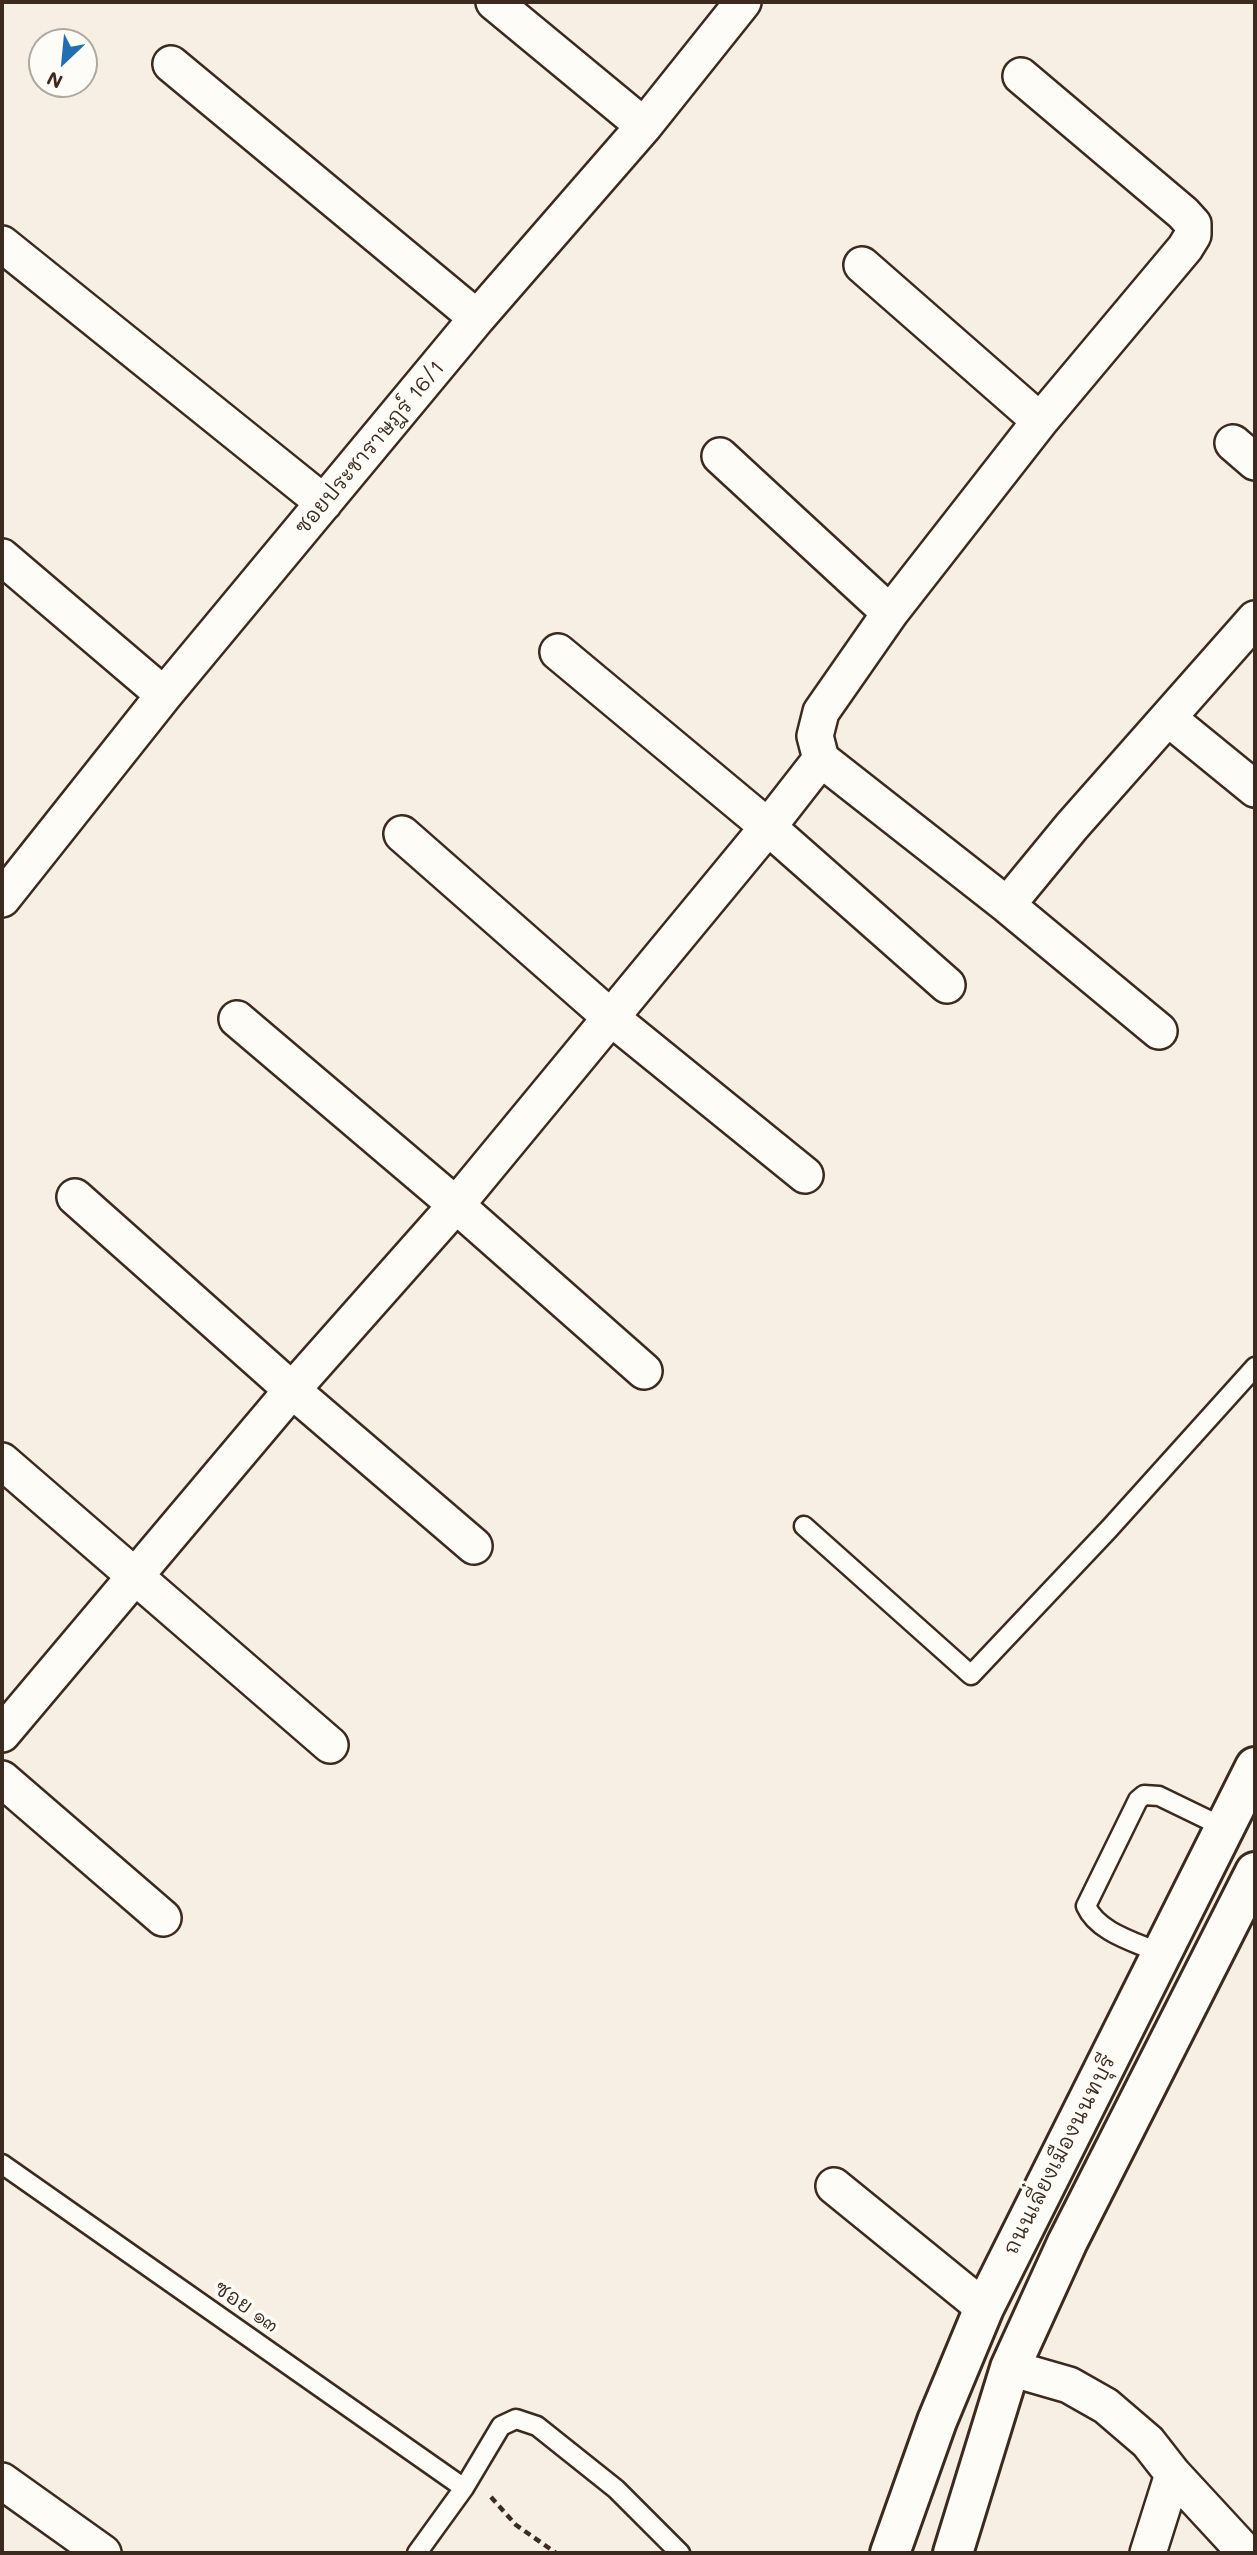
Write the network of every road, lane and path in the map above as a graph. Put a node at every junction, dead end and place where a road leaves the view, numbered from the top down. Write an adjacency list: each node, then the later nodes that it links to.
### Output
1 (494, 2): 5 (street)
2 (743, 2): 5 (street, ซอยประชาราษฎร์ 16/1)
3 (171, 64): 8 (street)
4 (1021, 76): 9 (street)
5 (644, 126): 8 (street, ซอยประชาราษฎร์ 16/1)
6 (2, 244): 11 (street)
7 (862, 265): 9 (street)
8 (477, 318): 11 (street, ซอยประชาราษฎร์ 16/1)
9 (1040, 421): 13 (street)
10 (720, 456): 13 (street)
11 (324, 503): 16 (street, ซอยประชาราษฎร์ 16/1)
12 (2, 557): 16 (street)
13 (890, 612): 18 (street)
14 (1255, 619): 17 (street)
15 (558, 652): 20 (street)
16 (164, 695): 22 (street, ซอยประชาราษฎร์ 16/1)
17 (1168, 718): 19 (street); 23 (street)
18 (821, 759): 20 (street); 23 (street)
19 (1255, 789)
20 (768, 827): 24 (street); 25 (street)
21 (402, 834): 25 (street)
22 (2, 898)
23 (1007, 905): 27 (street)
24 (947, 985)
25 (609, 1016): 28 (street); 30 (street)
26 (237, 1019): 30 (street)
27 (1159, 1031)
28 (805, 1175)
29 (75, 1197): 33 (street)
30 (456, 1205): 32 (street); 33 (street)
31 (1255, 1367): 35 (lane)
32 (643, 1371)
33 (292, 1390): 36 (street); 37 (street)
34 (2, 1461): 37 (street)
35 (804, 1526)
36 (474, 1546)
37 (134, 1575): 38 (street); 39 (street)
38 (2, 1734)
39 (330, 1745)
40 (1255, 1768): 42 (main road, ถนนเลี่ยงเมืองนนทบุรี)
41 (2, 1779): 44 (street)
42 (1225, 1828): 45 (main road, ถนนเลี่ยงเมืองนนทบุรี); 45 (lane)
43 (1255, 1873): 49 (main road)
44 (163, 1918)
45 (1162, 1954): 48 (main road, ถนนเลี่ยงเมืองนนทบุรี)
46 (2, 2164): 52 (lane, ซอย ๑๓)
47 (834, 2186): 48 (street)
48 (984, 2308): 57 (main road, ถนนเลี่ยงเมืองนนทบุรี)
49 (1010, 2368): 50 (street); 58 (main road)
50 (1173, 2474): 59 (street); 60 (street)
51 (2, 2481): 53 (street)
52 (464, 2488): 54 (lane); 55 (path); 56 (lane)
53 (103, 2553)
54 (417, 2553)
55 (556, 2553)
56 (680, 2553)
57 (890, 2553)
58 (953, 2553)
59 (1148, 2553)
60 (1247, 2553)

